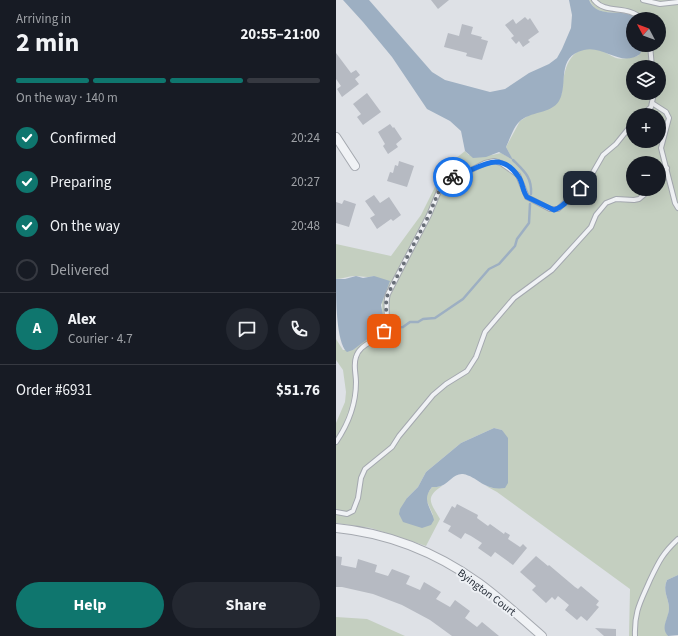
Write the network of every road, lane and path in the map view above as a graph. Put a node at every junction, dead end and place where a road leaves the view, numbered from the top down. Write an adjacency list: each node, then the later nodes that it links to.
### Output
1 (594, 0): 4 (lane)
2 (642, 0): 3 (lane)
3 (678, 2)
4 (632, 12)
5 (653, 100): 6 (lane)
6 (652, 103): 7 (lane); 11 (lane)
7 (648, 108)
8 (626, 132): 14 (lane)
9 (336, 137): 10 (street)
10 (355, 166)
11 (667, 168): 13 (lane)
12 (643, 196): 15 (lane)
13 (678, 208)
14 (336, 442)
15 (336, 512)
16 (336, 528): 18 (street, Byington Court)
17 (678, 539): 19 (lane)
18 (542, 636)
19 (635, 636)

